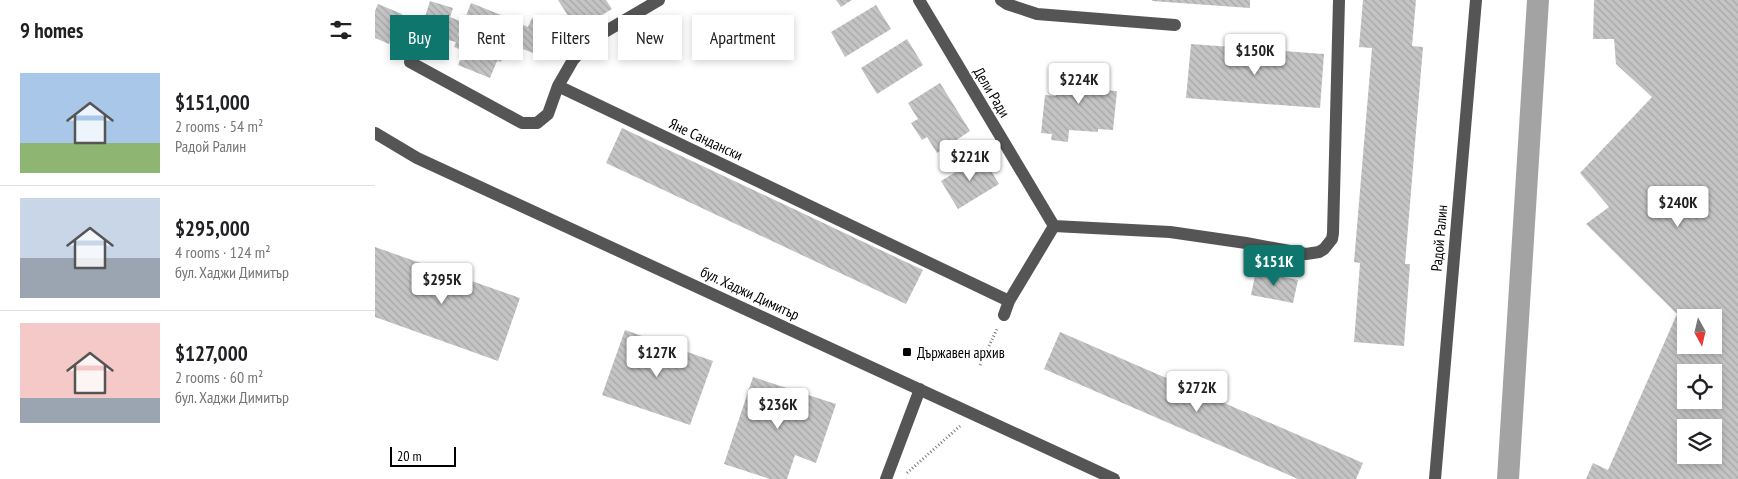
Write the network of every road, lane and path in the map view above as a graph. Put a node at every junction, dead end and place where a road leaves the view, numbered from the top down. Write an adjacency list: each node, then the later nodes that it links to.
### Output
1 (659, 0): 8 (street)
2 (919, 0): 10 (street, Дели Ради)
3 (1001, 0): 6 (street)
4 (1339, 0): 10 (street)
5 (1476, 0): 19 (street, Радой Ралин)
6 (1175, 25)
7 (410, 62): 8 (street)
8 (558, 86): 11 (street, Яне Сандански)
9 (375, 133): 14 (street, бул. Хаджи Димитър)
10 (1054, 226): 11 (street)
11 (1009, 301): 12 (street)
12 (1004, 315): 13 (path)
13 (980, 366)
14 (920, 389): 16 (street); 18 (street, бул. Хаджи Димитър)
15 (963, 424): 17 (path)
16 (886, 479)
17 (905, 479)
18 (1114, 479)
19 (1435, 479)

